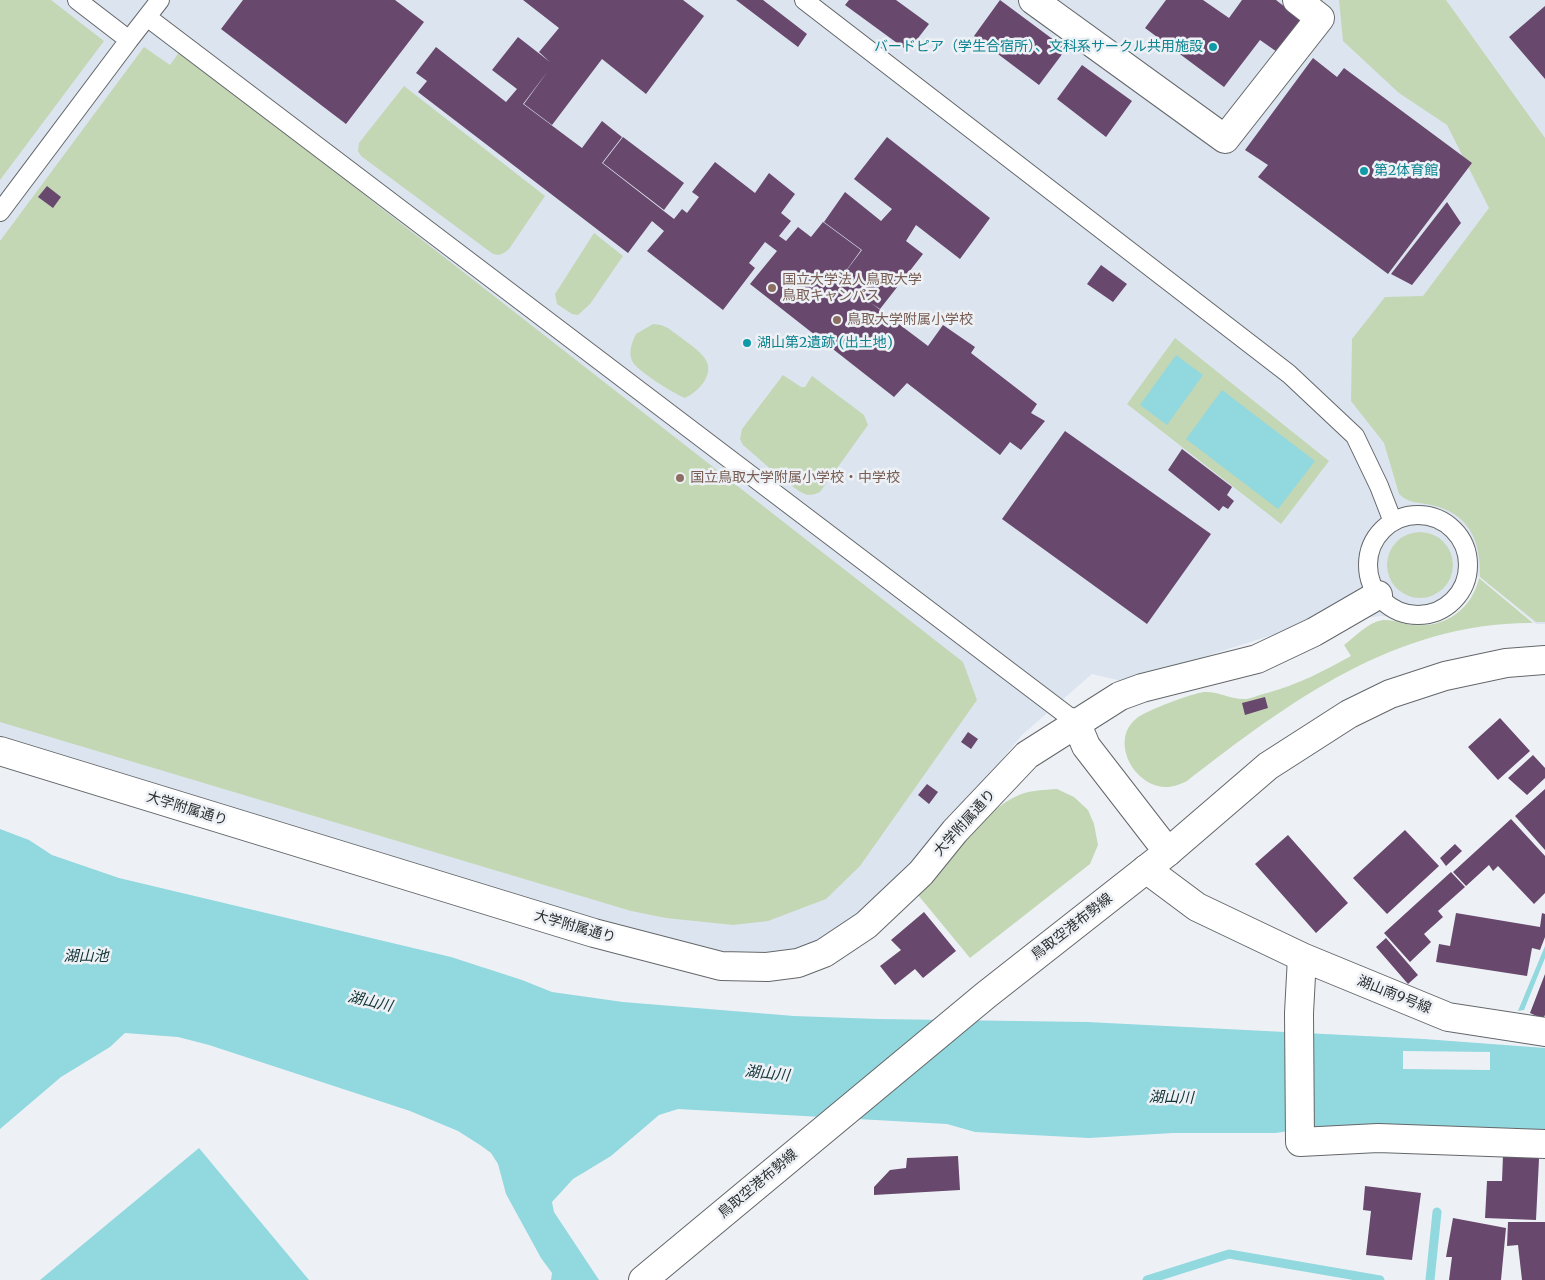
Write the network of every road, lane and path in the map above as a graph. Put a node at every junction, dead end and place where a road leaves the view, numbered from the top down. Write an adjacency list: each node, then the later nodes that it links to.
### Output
1 (77, 0): 7 (lane)
2 (160, 0): 6 (lane)
3 (804, 0): 9 (lane)
4 (1033, 0): 5 (street)
5 (1297, 0)
6 (147, 17): 7 (lane); 12 (lane)
7 (129, 40): 8 (lane)
8 (0, 212)
9 (1393, 522): 10 (lane); 10 (lane)
10 (1378, 595): 12 (street, 大学附属通り)
11 (1545, 660): 14 (street, 鳥取空港布勢線)
12 (1076, 722): 13 (street, 大学附属通り); 14 (street)
13 (0, 752)
14 (1168, 852): 15 (street, 鳥取空港布勢線)
15 (1146, 869): 16 (street, 湖山南9号線); 19 (street, 鳥取空港布勢線)
16 (1302, 957): 17 (street, 湖山南9号線); 18 (street)
17 (1545, 1032)
18 (1545, 1144)
19 (651, 1278)

